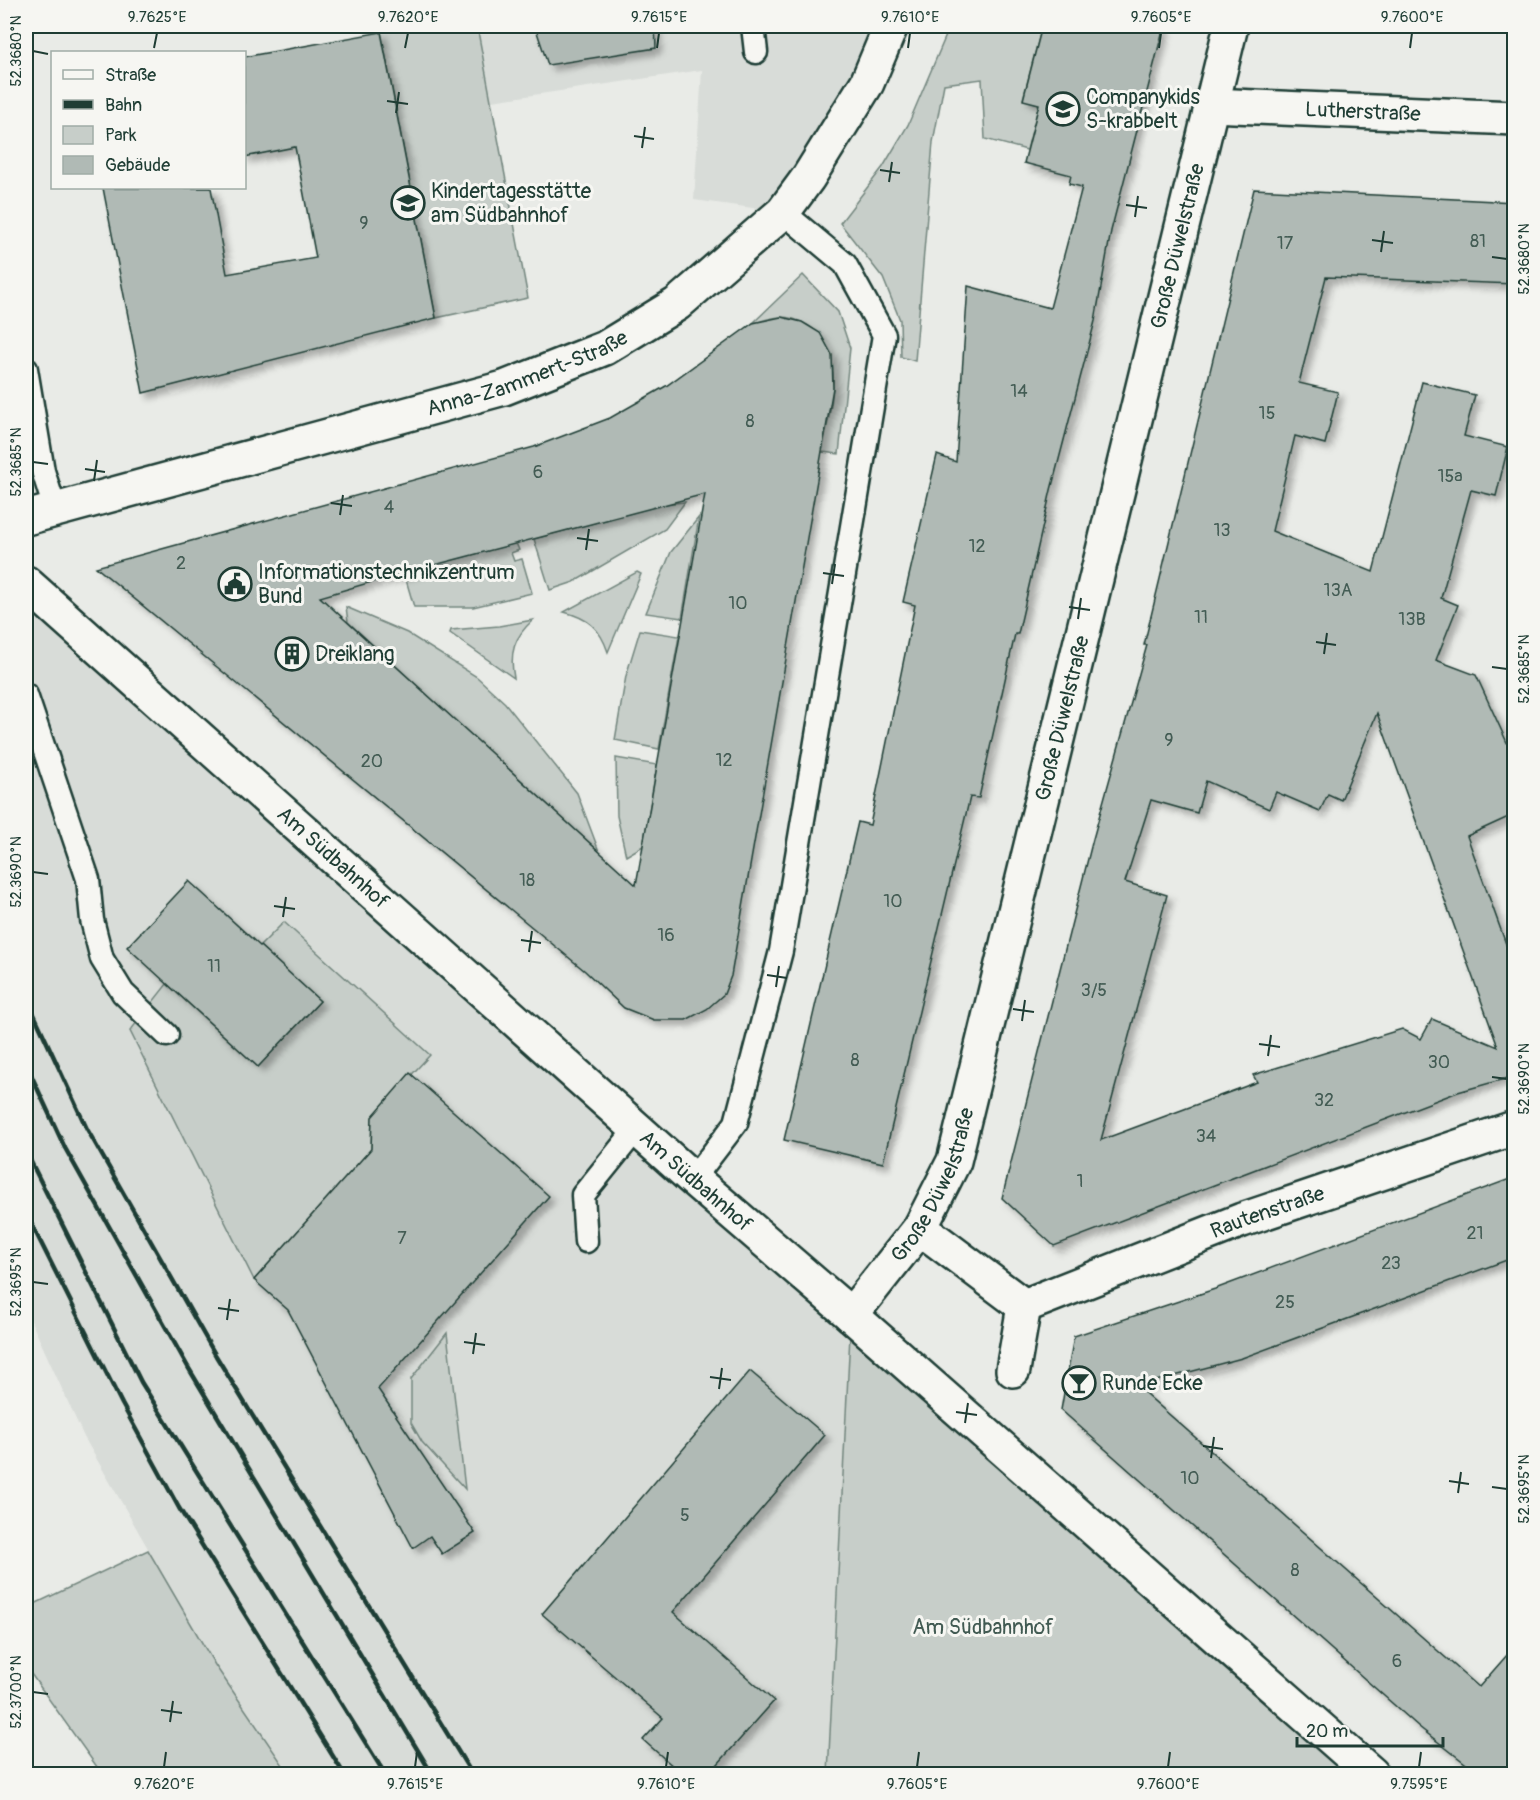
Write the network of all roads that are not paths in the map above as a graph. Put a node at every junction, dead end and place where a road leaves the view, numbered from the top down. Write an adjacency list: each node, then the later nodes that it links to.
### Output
1 (753, 26): 4 (lane)
2 (891, 26): 7 (street, Anna-Zammert-Straße)
3 (1230, 26): 5 (street, Große Düwelstraße)
4 (756, 52)
5 (1211, 105): 6 (street, Lutherstraße); 16 (street, Große Düwelstraße)
6 (1515, 118)
7 (783, 212): 9 (street, Anna-Zammert-Straße); 15 (lane)
8 (26, 369): 9 (lane)
9 (40, 514)
10 (26, 583): 13 (street, Am Südbahnhof)
11 (26, 695): 12 (lane)
12 (167, 1035)
13 (637, 1128): 15 (street, Am Südbahnhof); 17 (lane)
14 (1515, 1128): 18 (street, Rautenstraße)
15 (693, 1179): 19 (street, Am Südbahnhof)
16 (920, 1228): 18 (street); 19 (street, Große Düwelstraße)
17 (586, 1241)
18 (1024, 1306): 20 (street)
19 (852, 1315): 21 (street, Am Südbahnhof)
20 (1013, 1370)
21 (1372, 1774)

